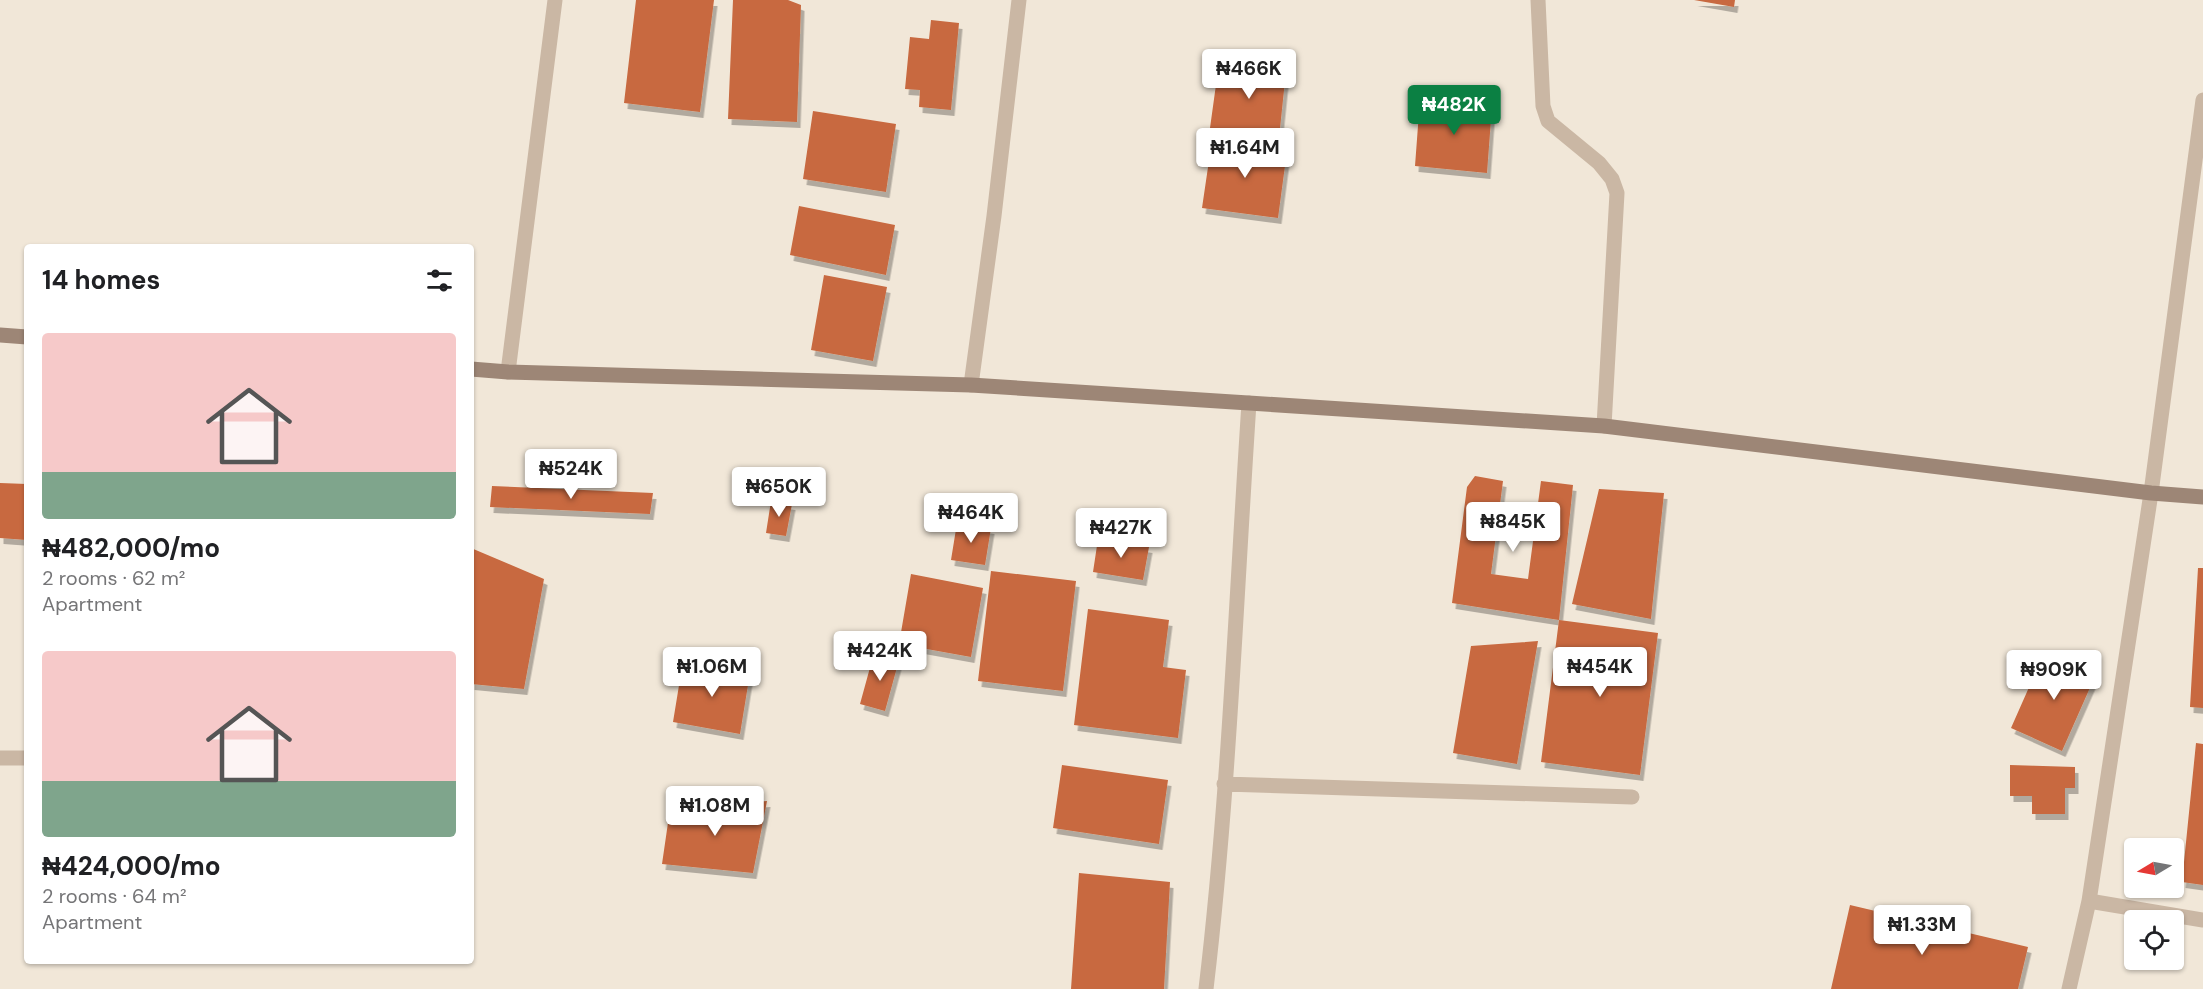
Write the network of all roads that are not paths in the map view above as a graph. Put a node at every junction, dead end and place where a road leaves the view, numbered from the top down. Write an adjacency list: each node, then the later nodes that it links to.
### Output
1 (555, 0): 8 (street)
2 (1019, 0): 9 (street)
3 (1538, 0): 11 (street)
4 (2203, 100): 12 (street)
5 (0, 335): 6 (street)
6 (24, 336)
7 (474, 369): 8 (street)
8 (508, 372): 9 (street)
9 (971, 385): 10 (street)
10 (1249, 404): 11 (street); 16 (street)
11 (1604, 426): 12 (street)
12 (2151, 494): 13 (street); 18 (street)
13 (2203, 497)
14 (0, 758): 15 (street)
15 (24, 758)
16 (1224, 784): 17 (street); 20 (street)
17 (1632, 797)
18 (2089, 901): 19 (street); 21 (street)
19 (2203, 920)
20 (1206, 989)
21 (2068, 989)

